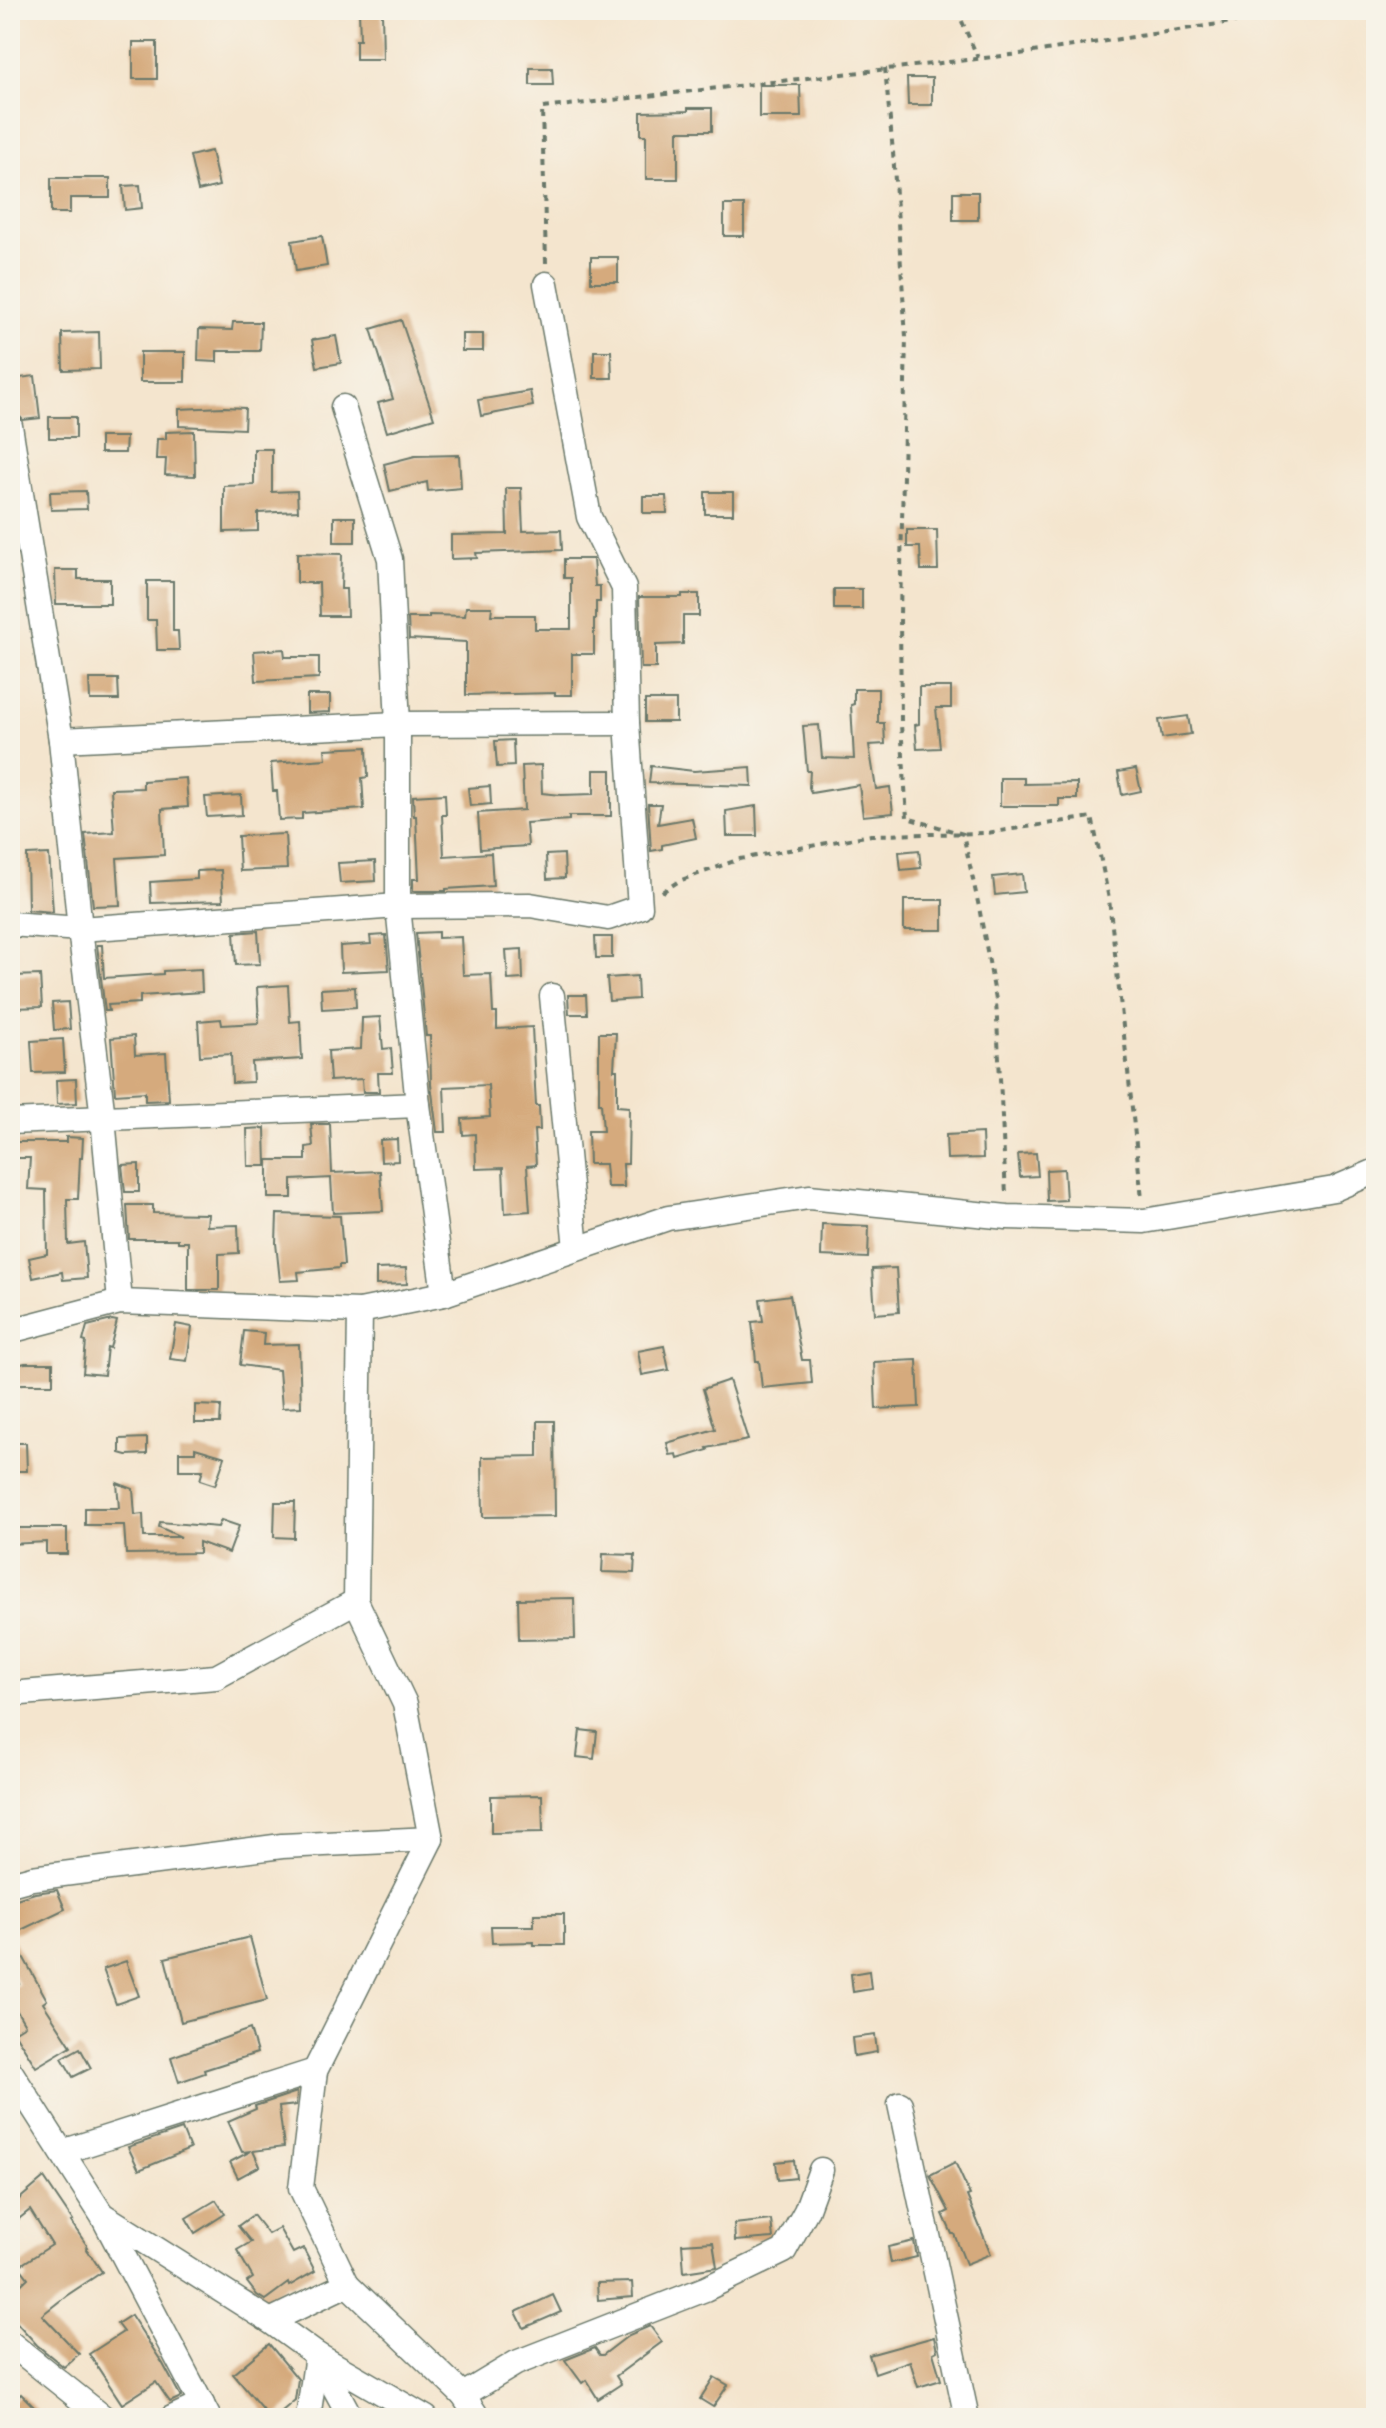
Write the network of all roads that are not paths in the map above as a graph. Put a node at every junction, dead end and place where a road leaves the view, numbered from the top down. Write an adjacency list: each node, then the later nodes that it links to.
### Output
1 (546, 284): 4 (street)
2 (343, 407): 5 (street)
3 (10, 426): 6 (street)
4 (627, 723): 5 (street); 7 (street)
5 (398, 724): 6 (street); 7 (street)
6 (61, 740): 9 (street)
7 (398, 906): 9 (street); 11 (street)
8 (10, 924): 9 (street)
9 (80, 929): 12 (street)
10 (552, 996): 15 (street)
11 (418, 1105): 12 (street); 16 (street)
12 (103, 1118): 13 (street); 17 (street)
13 (10, 1122)
14 (1376, 1171): 15 (street)
15 (576, 1249): 16 (street)
16 (444, 1294): 18 (street)
17 (120, 1302): 18 (street); 19 (street)
18 (360, 1311): 20 (street)
19 (10, 1331)
20 (356, 1601): 21 (street); 22 (street)
21 (10, 1694)
22 (431, 1839): 23 (street); 25 (street)
23 (10, 1884)
24 (10, 2071): 27 (street)
25 (315, 2071): 27 (street); 30 (street)
26 (900, 2104): 42 (street)
27 (62, 2152): 29 (street)
28 (821, 2170): 34 (street)
29 (102, 2215): 31 (street); 35 (street)
30 (347, 2284): 31 (street); 34 (street)
31 (270, 2321): 33 (street)
32 (10, 2343): 36 (street)
33 (317, 2355): 38 (street); 39 (street); 40 (street)
34 (463, 2395): 41 (street)
35 (205, 2411): 37 (street)
36 (104, 2418)
37 (172, 2418)
38 (308, 2418)
39 (351, 2418)
40 (426, 2418)
41 (478, 2418)
42 (967, 2418)

